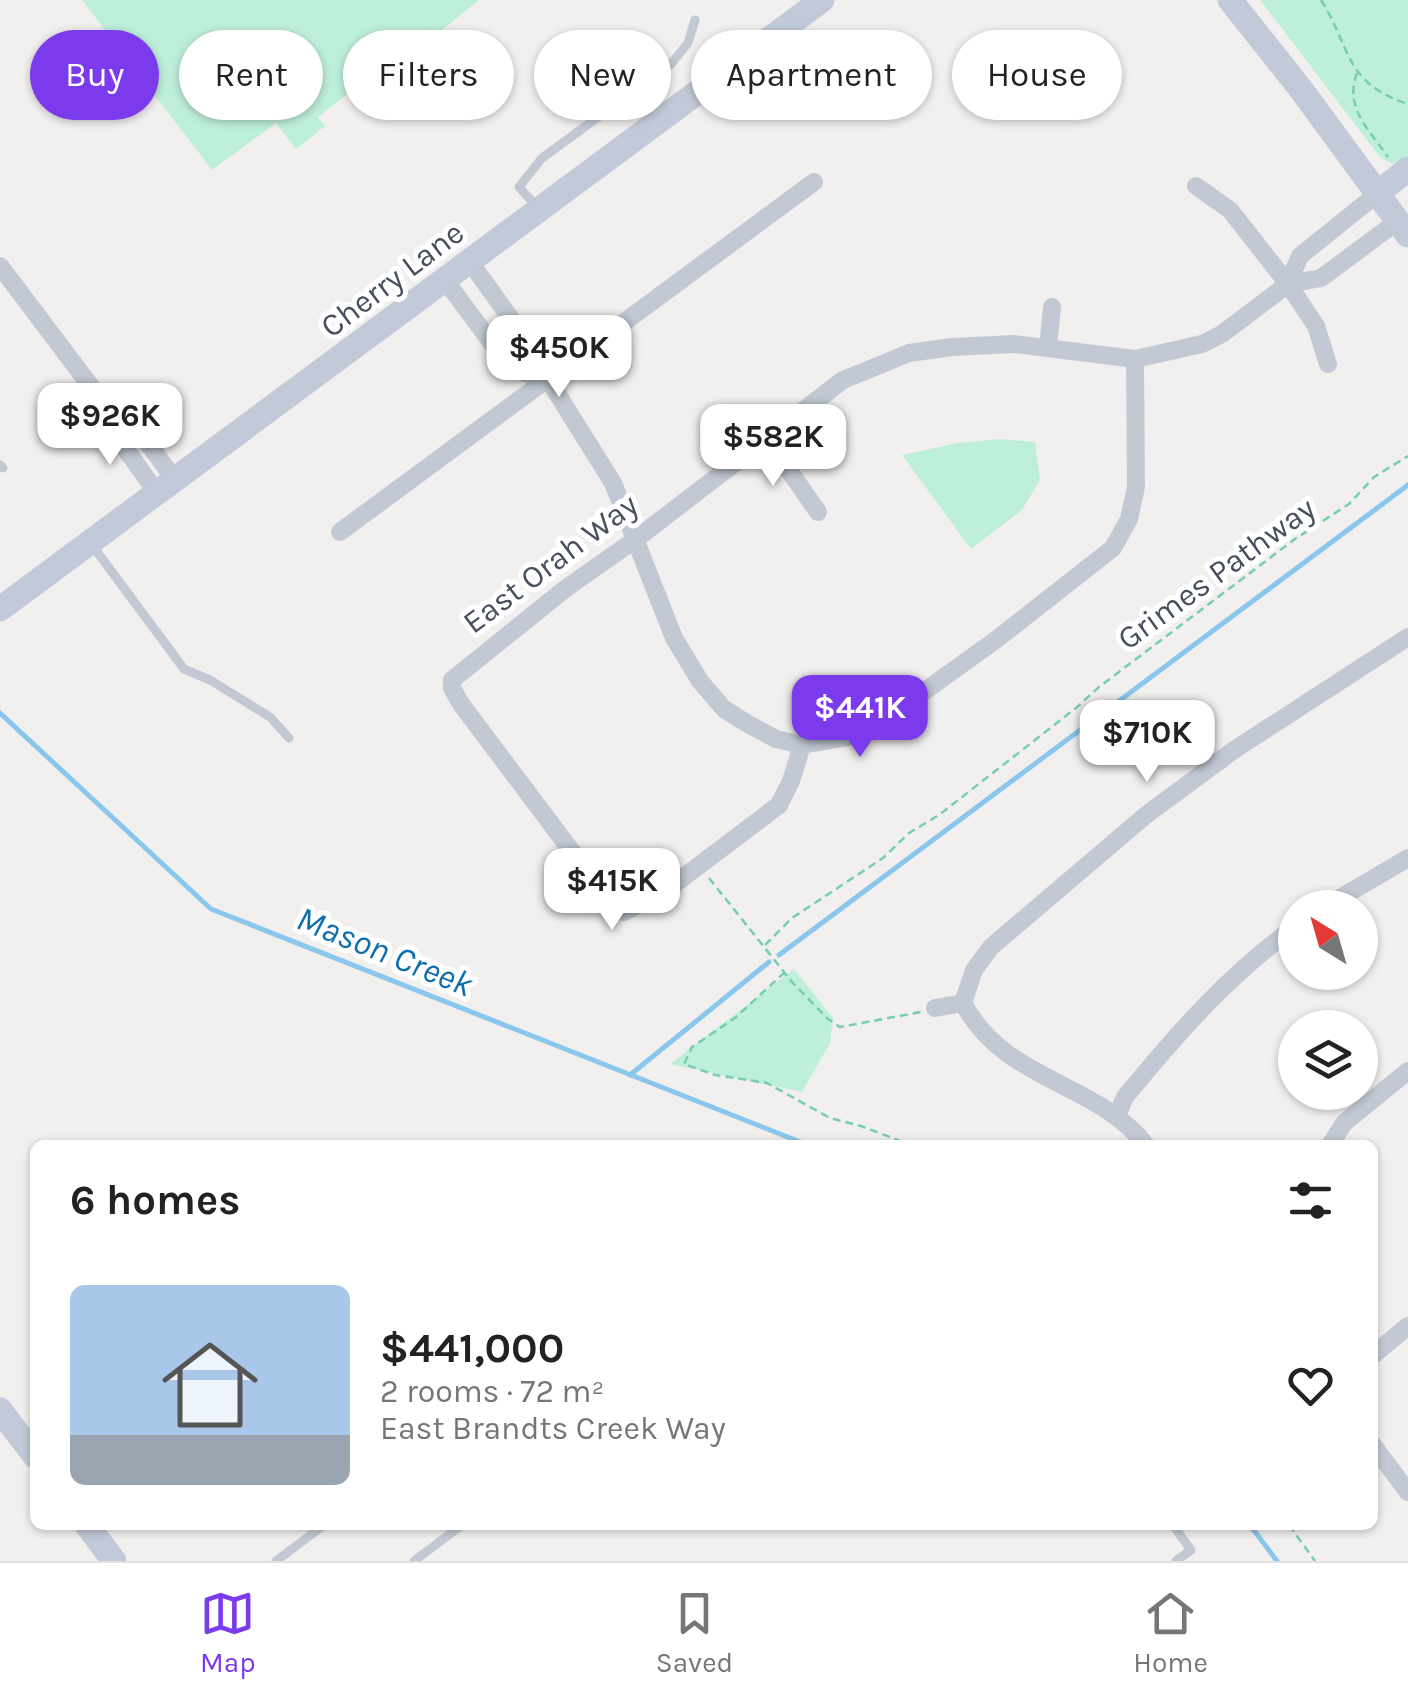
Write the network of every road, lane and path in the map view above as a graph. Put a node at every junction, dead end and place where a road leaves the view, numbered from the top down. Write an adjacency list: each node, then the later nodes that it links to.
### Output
1 (822, 0): 11 (main road, Cherry Lane)
2 (1230, 0): 10 (main road)
3 (1321, 0): 5 (path)
4 (695, 20): 11 (lane)
5 (1357, 73): 6 (path); 7 (path)
6 (1408, 104)
7 (1399, 165): 10 (main road, East Orah Way)
8 (814, 182): 21 (street)
9 (1196, 186): 16 (street)
10 (1377, 194): 12 (main road); 16 (street, East Orah Way)
11 (540, 210): 13 (main road, Cherry Lane)
12 (1405, 223): 16 (street, East Orah Way)
13 (470, 262): 15 (main road, Cherry Lane); 21 (street)
14 (4, 278): 24 (street)
15 (446, 280): 21 (street); 24 (main road, Cherry Lane)
16 (1288, 284): 19 (street, East Orah Way); 20 (street)
17 (1052, 308): 18 (street)
18 (1048, 348): 19 (street, East Orah Way); 22 (street, East Orah Way)
19 (1136, 359): 32 (street)
20 (1328, 364)
21 (548, 379): 26 (street); 27 (street)
22 (767, 439): 25 (street); 27 (street, East Orah Way)
23 (1408, 456): 37 (path, Grimes Pathway)
24 (166, 486): 28 (main road, Cherry Lane)
25 (818, 512)
26 (340, 532)
27 (636, 539): 32 (street); 34 (street, East Orah Way)
28 (90, 543): 29 (main road, Cherry Lane); 31 (lane)
29 (0, 610)
30 (1408, 638): 39 (street)
31 (289, 738)
32 (802, 744): 34 (street)
33 (1408, 858): 35 (street)
34 (699, 865): 37 (path)
35 (1354, 890)
36 (1278, 941): 42 (street)
37 (765, 944): 38 (path)
38 (785, 972): 40 (path); 43 (path)
39 (963, 1002): 40 (street); 42 (street)
40 (935, 1008)
41 (1408, 1071): 45 (street)
42 (1117, 1116): 44 (street)
43 (896, 1140)
44 (1141, 1140)
45 (1333, 1140)
46 (1408, 1326): 47 (street)
47 (1378, 1351)
48 (0, 1410): 49 (main road)
49 (30, 1449)
50 (1378, 1452): 51 (street)
51 (1408, 1492)
52 (92, 1530): 58 (main road)
53 (317, 1530): 59 (lane)
54 (455, 1530): 60 (lane)
55 (1177, 1530): 57 (lane)
56 (1293, 1530): 63 (path)
57 (1191, 1550): 61 (lane); 62 (lane)
58 (114, 1561)
59 (276, 1561)
60 (414, 1561)
61 (1176, 1561)
62 (1200, 1561)
63 (1315, 1561)

